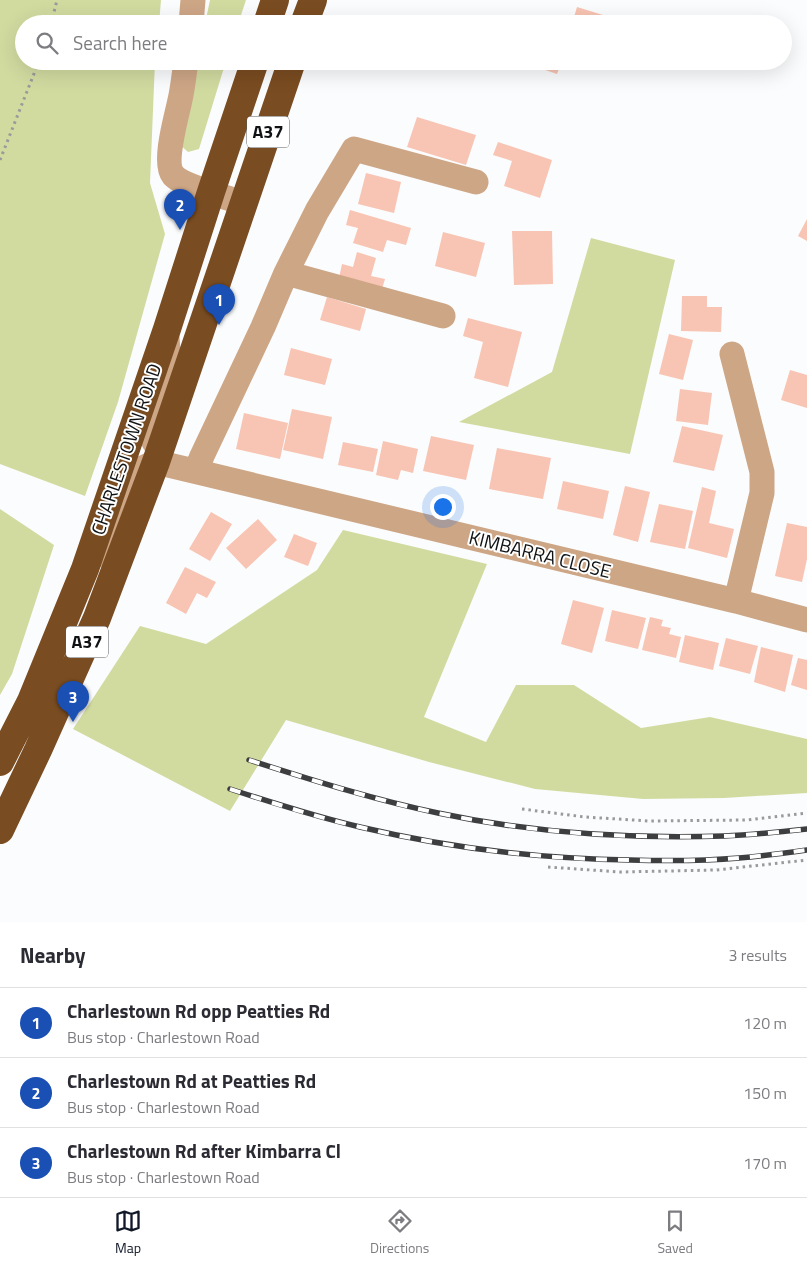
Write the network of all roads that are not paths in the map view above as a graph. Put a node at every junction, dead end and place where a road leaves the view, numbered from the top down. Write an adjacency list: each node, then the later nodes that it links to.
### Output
1 (193, 0): 4 (street)
2 (275, 0): 5 (highway)
3 (313, 0): 6 (highway)
4 (192, 15)
5 (271, 15)
6 (307, 15)
7 (185, 70): 11 (street)
8 (252, 70): 11 (highway, CHARLESTOWN ROAD / A37)
9 (289, 70): 12 (highway, CHARLESTOWN ROAD / A37)
10 (476, 182): 13 (street)
11 (211, 192): 12 (street); 15 (highway, CHARLESTOWN ROAD / A37)
12 (244, 203): 17 (highway, CHARLESTOWN ROAD / A37)
13 (286, 273): 14 (street); 18 (street)
14 (443, 316)
15 (167, 329): 17 (street, CHARLESTOWN ROAD); 19 (highway, CHARLESTOWN ROAD / A37)
16 (732, 354): 20 (street)
17 (156, 462): 18 (street, KIMBARRA CLOSE); 19 (street, CHARLESTOWN ROAD); 23 (highway, CHARLESTOWN ROAD / A37)
18 (196, 471): 20 (street, KIMBARRA CLOSE)
19 (85, 569): 22 (highway, CHARLESTOWN ROAD / A37)
20 (736, 601): 21 (street, KIMBARRA CLOSE)
21 (807, 620)
22 (0, 762)
23 (0, 830)

